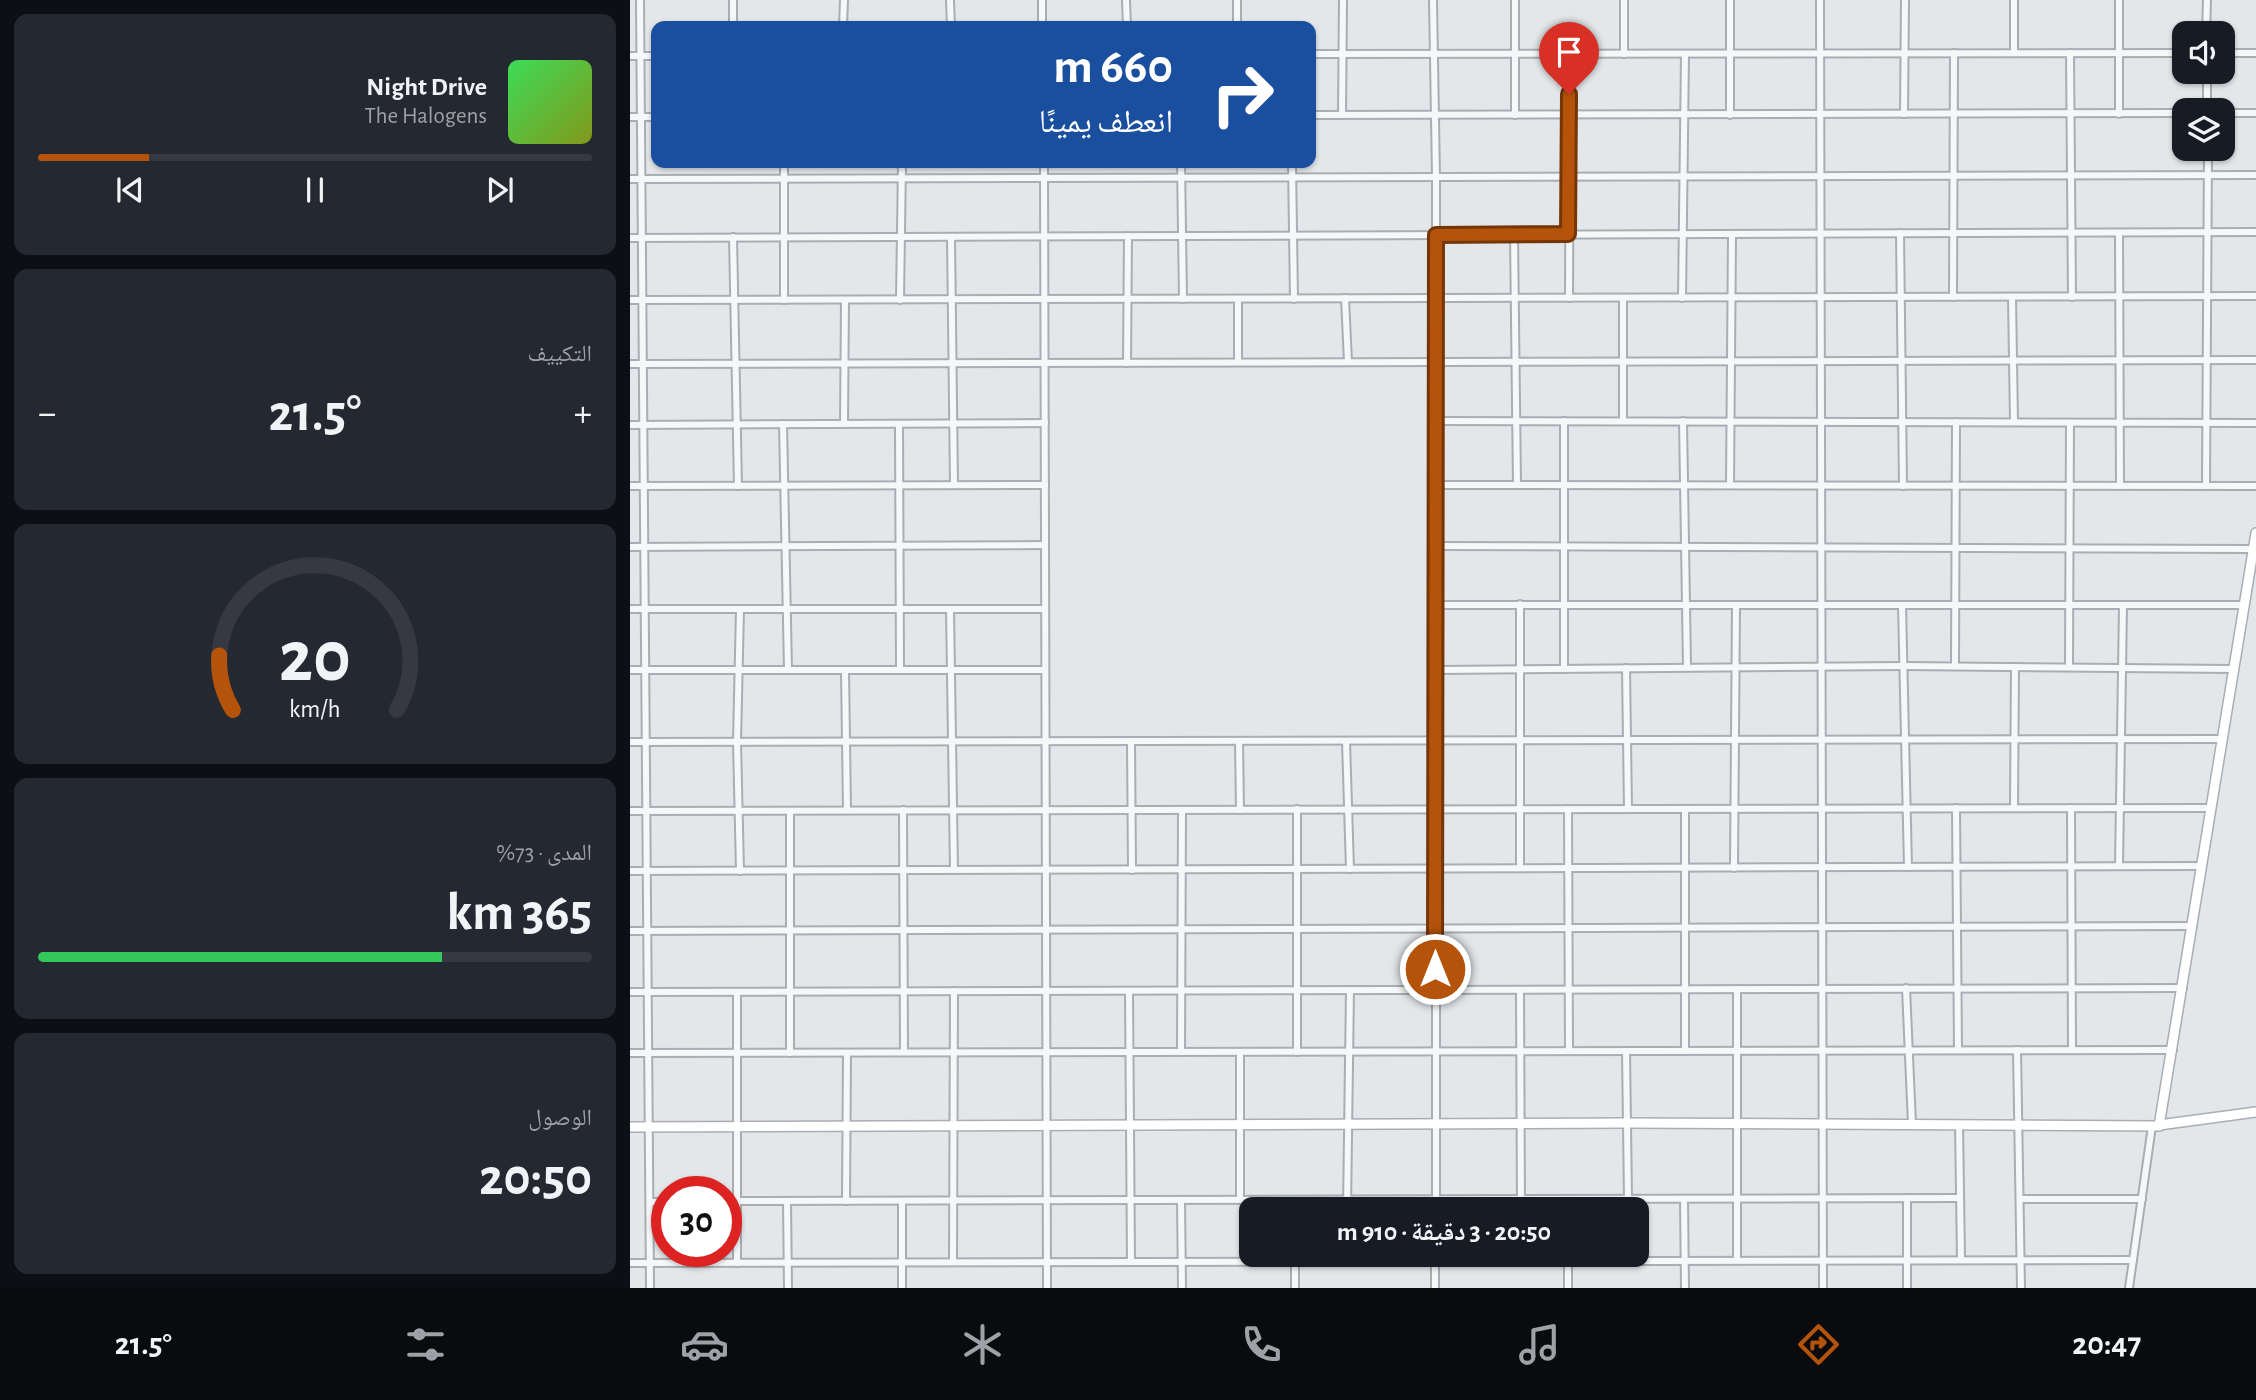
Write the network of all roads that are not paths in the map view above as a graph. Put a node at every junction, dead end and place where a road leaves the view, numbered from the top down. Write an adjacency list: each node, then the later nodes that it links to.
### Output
1 (640, 0): 43 (street)
2 (733, 0): 18 (street)
3 (844, 0): 19 (street)
4 (950, 0): 20 (street)
5 (1042, 0): 21 (street)
6 (1126, 0): 22 (street)
7 (1237, 0): 23 (street)
8 (1343, 0): 35 (street)
9 (1433, 0): 36 (street)
10 (1515, 0): 37 (street)
11 (1624, 0): 39 (street)
12 (1730, 0): 41 (street)
13 (1820, 0): 28 (street)
14 (1905, 0): 29 (street)
15 (2014, 0): 31 (street)
16 (2119, 0): 33 (street)
17 (2207, 0): 24 (street)
18 (733, 21)
19 (843, 21)
20 (951, 21)
21 (1042, 21)
22 (1127, 21)
23 (1237, 21)
24 (2206, 21)
25 (2172, 52): 33 (street)
26 (2235, 52): 27 (street)
27 (2256, 52)
28 (1818, 53): 29 (street); 41 (street); 47 (street)
29 (1905, 53): 30 (street); 48 (street)
30 (1954, 53): 31 (street); 49 (street)
31 (2014, 53): 32 (street)
32 (2070, 53): 33 (street); 50 (street)
33 (2119, 53): 51 (street)
34 (1316, 54): 35 (street)
35 (1343, 54): 36 (street); 59 (street)
36 (1432, 54): 37 (street); 53 (street)
37 (1515, 54): 38 (street); 54 (street)
38 (1570, 54): 39 (street); 55 (street)
39 (1624, 54): 40 (street)
40 (1685, 54): 41 (street); 56 (street)
41 (1730, 54): 57 (street)
42 (630, 56): 43 (street)
43 (640, 56): 44 (street); 61 (street)
44 (651, 56)
45 (2235, 113): 46 (street)
46 (2256, 113)
47 (1819, 114): 48 (street); 57 (street); 75 (street)
48 (1905, 114): 49 (street)
49 (1953, 114): 50 (street); 70 (street)
50 (2071, 114): 51 (street); 71 (street)
51 (2119, 114): 52 (street)
52 (2172, 114)
53 (1433, 115): 54 (street); 59 (street); 77 (street)
54 (1515, 115): 55 (street)
55 (1569, 115): 56 (street); 73 (street)
56 (1682, 115): 57 (street); 74 (street)
57 (1730, 115)
58 (1316, 116): 59 (street)
59 (1342, 116)
60 (630, 117): 61 (street)
61 (640, 117): 62 (street); 82 (street)
62 (651, 117)
63 (2208, 161): 72 (street)
64 (784, 168): 83 (street)
65 (902, 168): 78 (street)
66 (1044, 168): 79 (street)
67 (1181, 168): 80 (street)
68 (1292, 168): 76 (street)
69 (2256, 174): 72 (street)
70 (1953, 175): 71 (street); 75 (street); 87 (street)
71 (2071, 175): 72 (street); 88 (street)
72 (2208, 175): 84 (street)
73 (1569, 176): 74 (street); 77 (street); 90 (street)
74 (1683, 176): 75 (street); 91 (street)
75 (1819, 176): 93 (street)
76 (1293, 177): 77 (street); 80 (street); 94 (street)
77 (1436, 177): 95 (street)
78 (902, 178): 79 (street); 83 (street); 102 (street)
79 (1044, 178): 80 (street); 97 (street)
80 (1181, 178): 99 (street)
81 (630, 179): 82 (street)
82 (641, 179): 83 (street); 105 (street)
83 (784, 179): 101 (street)
84 (2208, 232): 85 (street); 89 (street); 108 (street)
85 (2256, 232)
86 (1900, 233): 87 (street); 93 (street); 111 (street)
87 (1953, 233): 88 (street); 112 (street)
88 (2072, 233): 89 (street); 106 (street)
89 (2119, 233): 107 (street)
90 (1568, 234): 91 (street); 96 (street); 116 (street)
91 (1683, 234): 92 (street); 118 (street)
92 (1732, 234): 93 (street); 119 (street)
93 (1820, 234): 110 (street)
94 (1293, 235): 95 (street); 99 (street); 125 (street)
95 (1436, 235): 96 (street); 114 (street)
96 (1514, 235): 115 (street)
97 (1045, 236): 98 (street); 103 (street); 121 (street)
98 (1128, 236): 99 (street); 122 (street)
99 (1182, 236): 123 (street)
100 (733, 237): 101 (street); 105 (street); 129 (street)
101 (784, 237): 102 (street); 130 (street)
102 (903, 237): 103 (street); 132 (street)
103 (951, 237): 120 (street)
104 (630, 238): 105 (street)
105 (642, 238): 128 (street)
106 (2072, 296): 107 (street); 113 (street)
107 (2120, 296): 108 (street); 133 (street)
108 (2207, 296): 109 (street); 134 (street)
109 (2256, 296)
110 (1819, 297): 111 (street); 119 (street); 137 (street)
111 (1900, 297): 112 (street); 138 (street)
112 (1953, 297): 113 (street)
113 (2012, 297): 139 (street)
114 (1436, 298): 115 (street); 126 (street); 142 (street)
115 (1515, 298): 116 (street); 143 (street)
116 (1569, 298): 117 (street)
117 (1623, 298): 118 (street); 144 (street)
118 (1682, 298): 119 (street)
119 (1731, 298): 136 (street)
120 (951, 299): 121 (street); 132 (street); 146 (street)
121 (1045, 299): 122 (street); 147 (street)
122 (1128, 299): 123 (street); 148 (street)
123 (1183, 299): 124 (street)
124 (1238, 299): 125 (street); 140 (street)
125 (1294, 299): 126 (street)
126 (1345, 299): 141 (street)
127 (630, 300): 128 (street)
128 (643, 300): 129 (street); 150 (street)
129 (736, 300): 130 (street); 151 (street)
130 (784, 300): 131 (street)
131 (845, 300): 132 (street); 145 (street)
132 (900, 300)
133 (2120, 360): 134 (street); 139 (street); 164 (street)
134 (2206, 360): 135 (street); 165 (street)
135 (2256, 360)
136 (1731, 361): 137 (street); 144 (street); 157 (street)
137 (1819, 361): 138 (street); 162 (street)
138 (1901, 361): 139 (street); 158 (street)
139 (2014, 361): 160 (street)
140 (1238, 362): 141 (street); 148 (street)
141 (1348, 362): 142 (street)
142 (1436, 362): 143 (street); 152 (street)
143 (1516, 362): 144 (street); 153 (street)
144 (1623, 362): 155 (street)
145 (845, 363): 146 (street); 151 (street); 168 (street)
146 (952, 363): 147 (street); 170 (street)
147 (1045, 363): 148 (street); 161 (street)
148 (1127, 363)
149 (630, 364): 150 (street)
150 (643, 364): 151 (street); 172 (street)
151 (736, 364): 173 (street)
152 (1436, 421): 153 (street); 177 (street)
153 (1517, 421): 154 (street); 178 (street)
154 (1564, 421): 155 (street); 179 (street)
155 (1623, 421): 156 (street)
156 (1683, 421): 157 (street); 192 (street)
157 (1730, 422): 162 (street); 180 (street)
158 (1902, 422): 159 (street); 162 (street); 186 (street)
159 (1956, 422): 160 (street); 187 (street)
160 (2014, 422): 163 (street)
161 (1045, 423): 170 (street); 176 (street)
162 (1819, 423): 181 (street)
163 (2070, 423): 164 (street); 188 (street)
164 (2120, 423): 165 (street); 189 (street)
165 (2206, 423): 166 (street); 190 (street)
166 (2256, 423)
167 (783, 424): 168 (street); 173 (street); 185 (street)
168 (844, 424): 169 (street)
169 (899, 424): 170 (street); 174 (street)
170 (953, 424): 175 (street)
171 (630, 425): 172 (street)
172 (643, 425): 173 (street); 183 (street)
173 (738, 425): 184 (street)
174 (899, 485): 175 (street); 185 (street); 197 (street)
175 (954, 485): 176 (street)
176 (1045, 485): 194 (street)
177 (1436, 485): 178 (street); 198 (street)
178 (1517, 485): 179 (street)
179 (1564, 485): 192 (street); 202 (street)
180 (1730, 485): 181 (street); 192 (street)
181 (1819, 485): 186 (street); 199 (street)
182 (630, 486): 183 (street)
183 (644, 486): 184 (street); 201 (street)
184 (737, 486): 185 (street)
185 (784, 486): 196 (street)
186 (1903, 486): 187 (street)
187 (1954, 486): 188 (street); 203 (street)
188 (2069, 486): 189 (street); 204 (street)
189 (2120, 486): 190 (street)
190 (2206, 486): 191 (street)
191 (2256, 486)
192 (1685, 487): 195 (street)
193 (2256, 533): 205 (street)
194 (1045, 545): 197 (street); 223 (street)
195 (1683, 545): 199 (street); 202 (street); 212 (street)
196 (786, 546): 197 (street); 201 (street); 220 (street)
197 (900, 546): 221 (street)
198 (1436, 546): 202 (street); 206 (street)
199 (1820, 546): 203 (street); 216 (street)
200 (630, 547): 201 (street)
201 (644, 547): 218 (street)
202 (1564, 547): 208 (street)
203 (1954, 547): 204 (street); 213 (street)
204 (2069, 548): 205 (street); 211 (street)
205 (2253, 549): 215 (street)
206 (1436, 604): 207 (street); 244 (street)
207 (1520, 604): 208 (street); 231 (street)
208 (1564, 604): 212 (street); 234 (street)
209 (1736, 604): 212 (street); 216 (street); 227 (street)
210 (1902, 604): 213 (street); 216 (street); 225 (street)
211 (2069, 604): 213 (street); 214 (street); 230 (street)
212 (1684, 605): 224 (street)
213 (1956, 605): 226 (street)
214 (2123, 605): 215 (street); 233 (street)
215 (2244, 605): 235 (street)
216 (1820, 606): 228 (street)
217 (630, 609): 218 (street)
218 (645, 609): 219 (street); 237 (street)
219 (740, 609): 220 (street); 238 (street)
220 (788, 609): 221 (street); 239 (street)
221 (900, 609): 222 (street); 241 (street)
222 (950, 609): 223 (street); 242 (street)
223 (1045, 609): 243 (street)
224 (1687, 666): 227 (street); 232 (street)
225 (1903, 666): 226 (street); 228 (street); 252 (street)
226 (1955, 666): 229 (street)
227 (1735, 667): 228 (street); 250 (street)
228 (1820, 667): 251 (street)
229 (2015, 667): 230 (street); 245 (street)
230 (2069, 667): 233 (street)
231 (1518, 668): 234 (street); 244 (street); 248 (street)
232 (1626, 668): 234 (street); 249 (street)
233 (2121, 668): 235 (street); 246 (street)
234 (1564, 669)
235 (2234, 669): 247 (street)
236 (630, 670): 237 (street)
237 (645, 670): 238 (street); 259 (street)
238 (738, 670): 239 (street); 260 (street)
239 (789, 670): 240 (street)
240 (845, 670): 241 (street); 261 (street)
241 (900, 670): 242 (street)
242 (951, 670): 243 (street); 262 (street)
243 (1045, 670): 253 (street)
244 (1436, 670): 257 (street)
245 (2015, 739): 246 (street); 252 (street); 268 (street)
246 (2122, 739): 247 (street); 270 (street)
247 (2223, 739): 271 (street)
248 (1519, 740): 249 (street); 257 (street); 275 (street)
249 (1626, 740): 250 (street); 277 (street)
250 (1734, 740): 251 (street); 264 (street)
251 (1822, 740): 252 (street); 265 (street)
252 (1903, 740): 266 (street)
253 (1045, 741): 254 (street); 262 (street); 281 (street)
254 (1131, 741): 255 (street); 282 (street)
255 (1239, 741): 256 (street); 284 (street)
256 (1346, 741): 257 (street); 273 (street)
257 (1435, 741): 274 (street)
258 (630, 742): 259 (street)
259 (645, 742): 260 (street); 286 (street)
260 (737, 742): 261 (street); 287 (street)
261 (847, 742): 262 (street); 278 (street)
262 (952, 742): 280 (street)
263 (1685, 808): 264 (street); 277 (street); 298 (street)
264 (1733, 808): 265 (street); 292 (street)
265 (1821, 808): 266 (street); 293 (street)
266 (1906, 808): 267 (street); 294 (street)
267 (1956, 808): 268 (street); 295 (street)
268 (2014, 808): 269 (street)
269 (2071, 808): 270 (street); 289 (street)
270 (2120, 808): 271 (street); 290 (street)
271 (2212, 808): 291 (street)
272 (1297, 809): 273 (street); 284 (street); 299 (street)
273 (1349, 809): 274 (street); 300 (street)
274 (1434, 809): 275 (street); 301 (street)
275 (1520, 809): 276 (street); 296 (street)
276 (1567, 809): 277 (street); 297 (street)
277 (1628, 809)
278 (847, 810): 279 (street); 288 (street)
279 (903, 810): 280 (street); 302 (street)
280 (955, 810): 281 (street); 303 (street)
281 (1044, 810): 282 (street); 304 (street)
282 (1133, 810): 283 (street); 305 (street)
283 (1181, 810): 284 (street); 306 (street)
284 (1240, 810)
285 (630, 811): 286 (street)
286 (646, 811): 287 (street); 308 (street)
287 (740, 811): 288 (street); 309 (street)
288 (790, 811): 310 (street)
289 (2071, 866): 290 (street); 295 (street); 313 (street)
290 (2119, 866): 291 (street)
291 (2202, 866): 314 (street)
292 (1734, 867): 293 (street); 298 (street)
293 (1822, 867): 294 (street); 311 (street)
294 (1908, 867): 295 (street)
295 (1957, 867): 312 (street)
296 (1520, 868): 297 (street); 301 (street)
297 (1568, 868): 298 (street); 315 (street)
298 (1685, 868): 316 (street)
299 (1296, 869): 300 (street); 306 (street); 317 (street)
300 (1350, 869): 301 (street)
301 (1435, 869): 318 (street)
302 (905, 870): 303 (street); 310 (street); 324 (street)
303 (954, 870): 304 (street)
304 (1045, 870): 305 (street); 319 (street)
305 (1132, 870): 306 (street)
306 (1180, 870): 320 (street)
307 (630, 871): 308 (street)
308 (647, 871): 309 (street); 322 (street)
309 (740, 871): 310 (street)
310 (790, 871): 323 (street)
311 (1822, 926): 312 (street); 316 (street); 331 (street)
312 (1957, 926): 313 (street); 326 (street)
313 (2071, 926): 314 (street); 327 (street)
314 (2193, 926): 328 (street)
315 (1569, 927): 316 (street); 318 (street); 336 (street)
316 (1686, 927): 329 (street)
317 (1297, 928): 318 (street); 320 (street); 332 (street)
318 (1435, 928): 334 (street)
319 (1045, 929): 320 (street); 324 (street); 338 (street)
320 (1181, 929): 340 (street)
321 (630, 930): 322 (street)
322 (647, 930): 323 (street); 342 (street)
323 (790, 930): 324 (street); 344 (street)
324 (904, 930): 345 (street)
325 (1906, 988): 326 (street); 331 (street); 347 (street)
326 (1958, 988): 327 (street); 348 (street)
327 (2072, 988): 328 (street); 350 (street)
328 (2183, 988): 351 (street)
329 (1686, 989): 330 (street); 336 (street); 357 (street)
330 (1737, 989): 331 (street); 358 (street)
331 (1822, 989): 346 (street)
332 (1297, 990): 333 (street); 340 (street); 365 (street)
333 (1350, 990): 334 (street); 352 (street)
334 (1435, 990): 335 (street); 353 (street)
335 (1520, 990): 336 (street); 354 (street)
336 (1569, 990): 355 (street)
337 (954, 991): 338 (street); 345 (street); 360 (street)
338 (1045, 991): 339 (street); 361 (street)
339 (1129, 991): 340 (street); 362 (street)
340 (1181, 991): 363 (street)
341 (630, 992): 342 (street)
342 (648, 992): 343 (street); 367 (street)
343 (737, 992): 344 (street); 368 (street)
344 (790, 992): 345 (street); 369 (street)
345 (904, 992): 359 (street)
346 (1822, 1050): 347 (street); 358 (street); 379 (street)
347 (1909, 1050): 348 (street); 380 (street)
348 (1958, 1050): 349 (street)
349 (2017, 1050): 350 (street); 374 (street)
350 (2072, 1050): 351 (street)
351 (2173, 1050): 385 (street)
352 (1350, 1051): 353 (street); 365 (street); 376 (street)
353 (1435, 1051): 354 (street); 377 (street)
354 (1521, 1051): 355 (street); 378 (street)
355 (1569, 1051): 356 (street)
356 (1626, 1051): 357 (street); 372 (street)
357 (1685, 1051): 358 (street)
358 (1737, 1051): 373 (street)
359 (904, 1052): 360 (street); 370 (street)
360 (954, 1052): 361 (street); 382 (street)
361 (1045, 1052): 362 (street); 375 (street)
362 (1130, 1052): 363 (street); 383 (street)
363 (1181, 1052): 364 (street)
364 (1240, 1052): 365 (street); 384 (street)
365 (1297, 1052)
366 (630, 1053): 367 (street)
367 (648, 1053): 368 (street); 387 (street)
368 (737, 1053): 369 (street); 388 (street)
369 (790, 1053): 370 (street)
370 (847, 1053): 389 (street)
371 (2256, 1112): 385 (street)
372 (1628, 1123): 373 (street); 378 (street); 395 (street)
373 (1738, 1123): 379 (street); 401 (street)
374 (2018, 1123): 381 (street); 385 (street); 402 (street)
375 (1046, 1124): 382 (street); 383 (street); 404 (street)
376 (1349, 1124): 377 (street); 384 (street); 392 (street)
377 (1435, 1124): 378 (street); 393 (street)
378 (1521, 1124): 394 (street)
379 (1823, 1124): 380 (street); 396 (street)
380 (1912, 1124): 381 (street)
381 (1959, 1124): 398 (street)
382 (955, 1125): 389 (street); 412 (street)
383 (1132, 1125): 384 (street); 405 (street)
384 (1241, 1125): 391 (street)
385 (2156, 1125): 403 (street)
386 (630, 1126): 387 (street)
387 (650, 1126): 388 (street); 413 (street)
388 (737, 1126): 389 (street); 390 (street)
389 (848, 1126): 410 (street)
390 (737, 1176)
391 (1240, 1197)
392 (1348, 1197)
393 (1436, 1197)
394 (1521, 1197)
395 (1628, 1197)
396 (1823, 1198): 397 (street); 401 (street); 414 (street)
397 (1907, 1198): 398 (street); 420 (street)
398 (1960, 1198): 415 (street)
399 (1649, 1199): 400 (street)
400 (1684, 1199): 401 (street); 422 (street)
401 (1737, 1199): 419 (street)
402 (2020, 1199): 403 (street); 416 (street)
403 (2142, 1199): 421 (street)
404 (1046, 1200): 405 (street); 412 (street); 426 (street)
405 (1131, 1200): 406 (street); 427 (street)
406 (1181, 1200): 407 (street); 428 (street)
407 (1239, 1200)
408 (742, 1201): 409 (street)
409 (787, 1201): 410 (street); 423 (street)
410 (846, 1201): 411 (street)
411 (902, 1201): 412 (street); 424 (street)
412 (954, 1201): 425 (street)
413 (650, 1202): 430 (street)
414 (1824, 1259): 419 (street); 420 (street); 444 (street)
415 (1961, 1259): 416 (street); 420 (street)
416 (2020, 1259): 421 (street); 446 (street)
417 (1239, 1260): 428 (street)
418 (1649, 1260): 422 (street)
419 (1737, 1260): 422 (street)
420 (1907, 1260): 445 (street)
421 (2133, 1260): 447 (street)
422 (1684, 1261): 443 (street)
423 (787, 1262): 424 (street); 431 (street); 436 (street)
424 (902, 1262): 425 (street); 437 (street)
425 (953, 1262): 426 (street)
426 (1047, 1262): 427 (street); 438 (street)
427 (1130, 1262): 428 (street)
428 (1181, 1262): 439 (street)
429 (630, 1263): 430 (street)
430 (650, 1263): 435 (street)
431 (742, 1263)
432 (1295, 1267): 440 (street)
433 (1435, 1267): 441 (street)
434 (1568, 1267): 442 (street)
435 (650, 1288)
436 (788, 1288)
437 (902, 1288)
438 (1047, 1288)
439 (1181, 1288)
440 (1295, 1288)
441 (1435, 1288)
442 (1568, 1288)
443 (1685, 1288)
444 (1824, 1288)
445 (1907, 1288)
446 (2021, 1288)
447 (2129, 1288)

